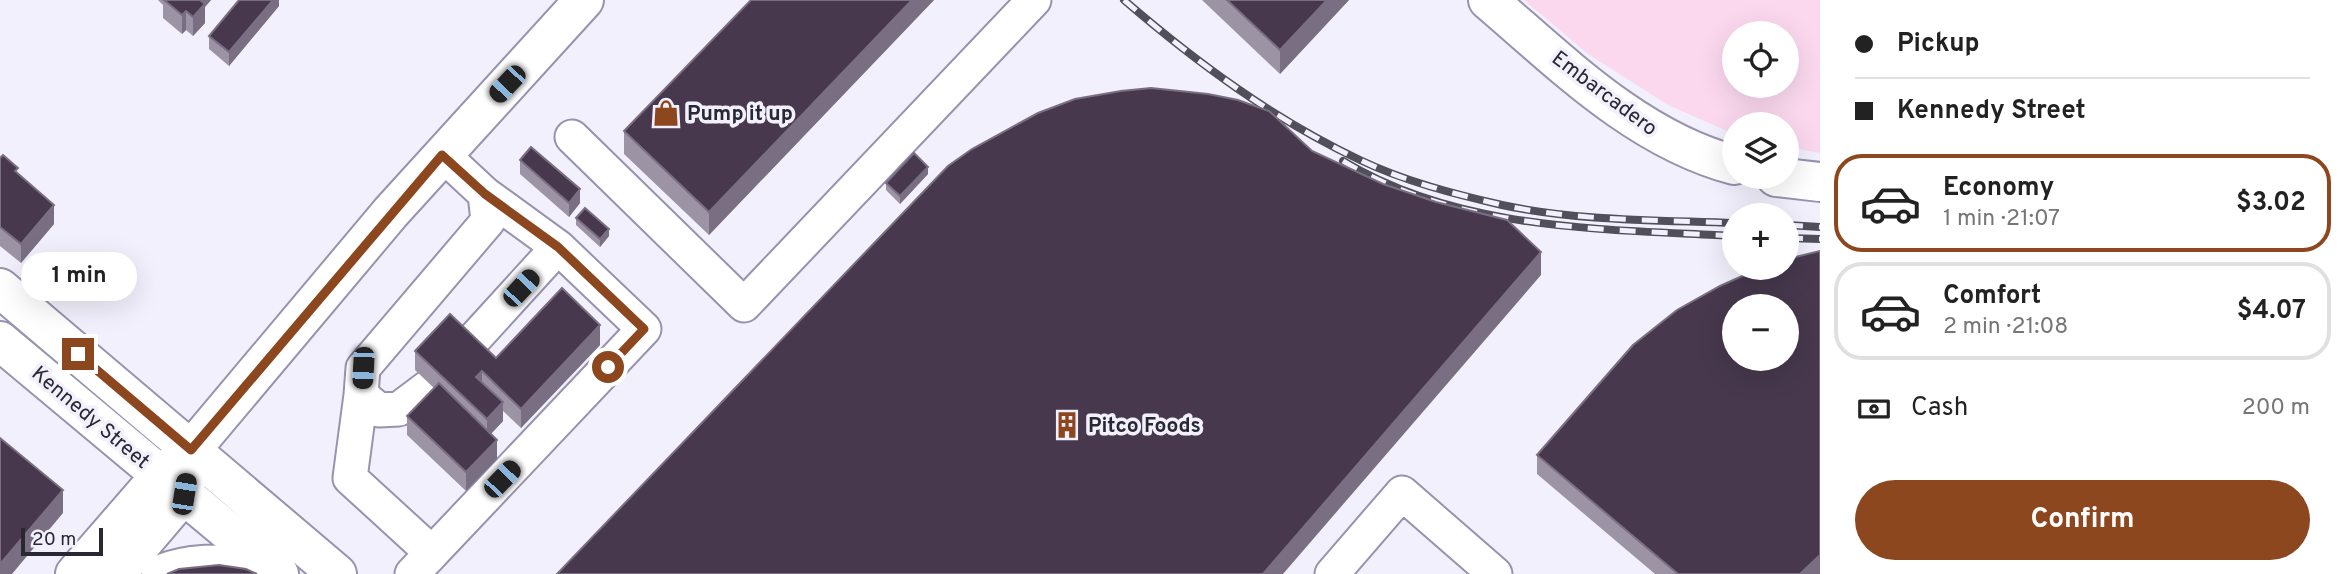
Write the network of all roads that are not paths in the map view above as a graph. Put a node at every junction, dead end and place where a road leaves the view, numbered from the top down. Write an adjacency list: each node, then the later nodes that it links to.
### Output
1 (584, 0): 5 (main road)
2 (1034, 0): 4 (lane)
3 (1488, 0): 6 (main road, Embarcadero)
4 (572, 137)
5 (442, 155): 9 (lane); 16 (main road)
6 (1722, 162)
7 (1799, 180): 8 (main road)
8 (1820, 182)
9 (485, 194): 10 (lane); 15 (lane)
10 (558, 247): 13 (lane); 18 (lane)
11 (0, 288): 16 (main road, Kennedy Street)
12 (0, 341): 17 (main road, Kennedy Street)
13 (465, 349)
14 (431, 385): 15 (lane)
15 (361, 395): 18 (lane)
16 (191, 450): 17 (main road); 23 (main road, Kennedy Street)
17 (172, 484): 19 (main road, Kennedy Street); 20 (main road); 21 (main road)
18 (422, 564)
19 (274, 570): 22 (main road)
20 (75, 574)
21 (116, 574)
22 (161, 574)
23 (337, 574)
24 (1332, 574): 25 (lane)
25 (1495, 574)

